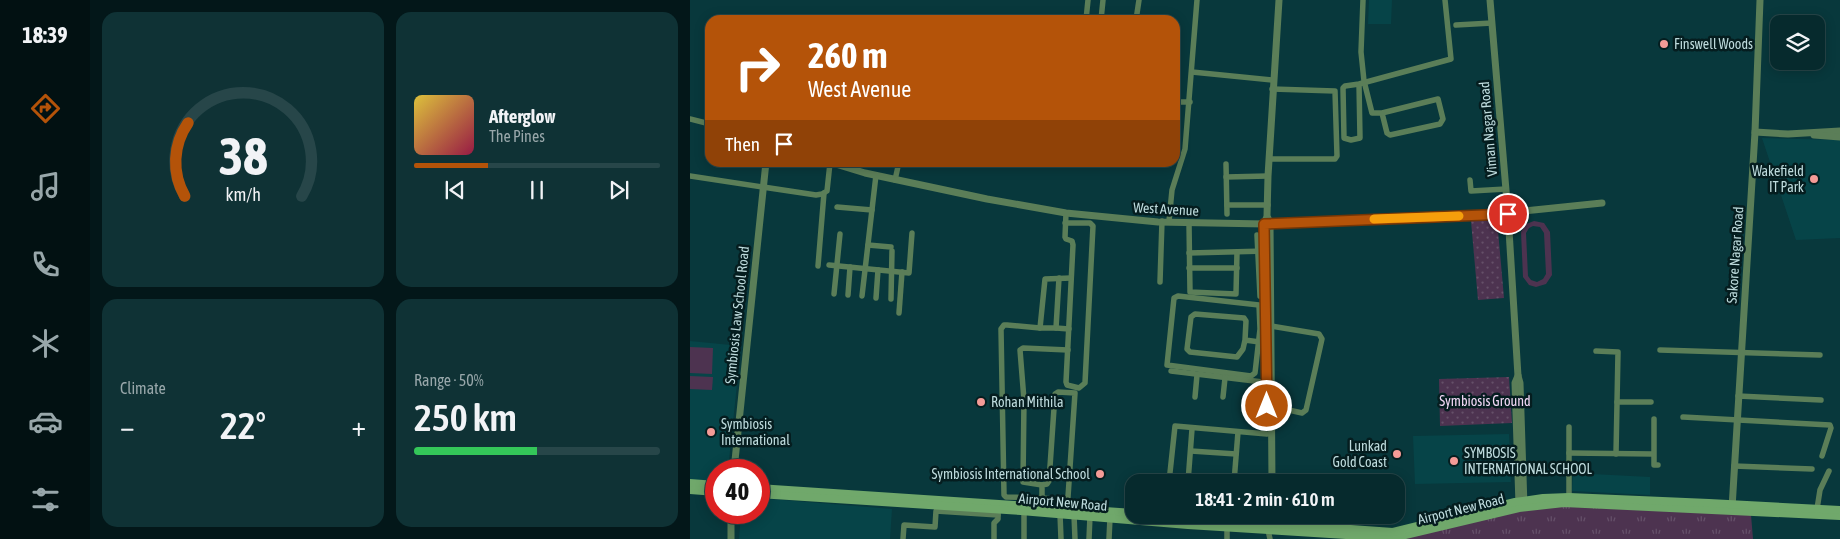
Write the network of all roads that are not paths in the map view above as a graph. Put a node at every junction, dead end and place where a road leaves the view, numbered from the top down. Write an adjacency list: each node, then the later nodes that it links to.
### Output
1 (1088, 0): 10 (street)
2 (1103, 0): 11 (street)
3 (1139, 0): 12 (street)
4 (1198, 0): 15 (street)
5 (1279, 0): 16 (street)
6 (1363, 0): 17 (street)
7 (1445, 0): 17 (street)
8 (1490, 0): 13 (street, Viman Nagar Road)
9 (1760, 0): 25 (street, Sakore Nagar Road)
10 (1086, 15)
11 (1102, 15)
12 (1137, 15)
13 (1492, 24): 14 (street); 43 (street, Viman Nagar Road)
14 (1456, 25)
15 (1192, 72): 16 (street); 20 (street)
16 (1273, 80): 18 (street)
17 (1362, 83): 17 (street); 21 (street)
18 (1272, 89): 28 (street); 28 (street)
19 (1180, 102): 20 (street)
20 (1190, 102): 30 (street)
21 (1382, 113): 21 (street)
22 (690, 119): 23 (street)
23 (705, 123)
24 (1840, 131): 26 (street)
25 (1755, 132): 26 (street); 94 (street, Sakore Nagar Road)
26 (1804, 133): 27 (street)
27 (1840, 137)
28 (1268, 159): 38 (street)
29 (1226, 164): 39 (street)
30 (1180, 165)
31 (766, 167): 42 (street, Symbiosis Law School Road)
32 (829, 167): 44 (street)
33 (845, 167): 36 (street, West Avenue)
34 (897, 167): 40 (street)
35 (1179, 167): 53 (street)
36 (876, 175): 40 (street, West Avenue); 49 (street)
37 (690, 176): 42 (street)
38 (1268, 176): 39 (street); 47 (street)
39 (1226, 177): 46 (street)
40 (895, 180): 50 (street, West Avenue)
41 (1470, 180): 43 (street)
42 (764, 186): 44 (street); 122 (street, Symbiosis Law School Road)
43 (1506, 189): 52 (street, Viman Nagar Road)
44 (824, 193): 65 (street)
45 (1602, 203): 52 (street, West Avenue)
46 (1227, 205): 47 (street); 51 (street)
47 (1268, 205): 54 (street)
48 (837, 206): 49 (street)
49 (872, 210): 60 (street)
50 (1066, 213): 53 (street, West Avenue); 55 (street)
51 (1227, 214)
52 (1508, 214): 54 (street, West Avenue); 143 (street, Viman Nagar Road)
53 (1166, 221): 56 (street, West Avenue); 76 (street)
54 (1267, 221): 56 (street, West Avenue); 61 (street); 83 (street)
55 (1066, 223): 75 (street); 100 (street)
56 (1189, 223): 63 (street)
57 (912, 233): 73 (street)
58 (840, 234): 66 (street)
59 (1257, 235): 61 (street)
60 (868, 244): 68 (street); 72 (street)
61 (1262, 251): 62 (street); 80 (street); 83 (street)
62 (1237, 252): 63 (street); 70 (street)
63 (1189, 253): 69 (street)
64 (829, 265): 66 (street)
65 (818, 266)
66 (837, 266): 67 (street); 77 (street)
67 (850, 267): 68 (street); 78 (street)
68 (865, 268): 71 (street); 79 (street)
69 (1189, 268): 70 (street); 70 (street)
70 (1237, 268)
71 (878, 270): 72 (street); 81 (street)
72 (892, 271): 73 (street); 82 (street)
73 (902, 272): 84 (street)
74 (1060, 278): 75 (street); 86 (street); 87 (street)
75 (1072, 278): 88 (street)
76 (1160, 282)
77 (834, 294)
78 (848, 295)
79 (862, 296)
80 (1260, 296)
81 (876, 298)
82 (891, 299)
83 (1268, 304): 85 (street); 90 (street)
84 (899, 313)
85 (1271, 326): 99 (street); 107 (street)
86 (1040, 328): 87 (street); 141 (street)
87 (1056, 328): 88 (street)
88 (1069, 329): 91 (street)
89 (1245, 340): 89 (street); 90 (street)
90 (1263, 343): 90 (street); 99 (street)
91 (1068, 350): 100 (street); 133 (street)
92 (1660, 350): 94 (street)
93 (1596, 351): 105 (street)
94 (1741, 352): 95 (street); 101 (street, Sakore Nagar Road)
95 (1820, 355)
96 (1172, 371): 97 (street)
97 (1197, 375): 98 (street); 102 (street)
98 (1225, 378): 99 (street); 103 (street)
99 (1269, 383): 107 (street); 114 (street)
100 (1076, 391): 135 (street); 142 (street)
101 (1738, 396): 104 (street); 110 (street, Sakore Nagar Road)
102 (1195, 397)
103 (1223, 397)
104 (1822, 400)
105 (1617, 402): 106 (street); 119 (street)
106 (1652, 402)
107 (1271, 406): 115 (street)
108 (1683, 417): 110 (street)
109 (1654, 419): 120 (street)
110 (1737, 420): 121 (street); 124 (street, Sakore Nagar Road)
111 (1569, 427): 117 (street)
112 (1192, 429): 113 (street); 116 (street); 127 (street)
113 (1238, 432): 114 (street); 118 (street)
114 (1267, 434): 115 (street)
115 (1269, 447): 130 (street); 131 (street)
116 (1191, 451): 118 (street); 128 (street)
117 (1569, 453): 119 (street); 140 (street)
118 (1236, 454): 129 (street)
119 (1616, 454): 120 (street)
120 (1653, 454): 123 (street)
121 (1822, 456)
122 (735, 459)
123 (1658, 465)
124 (1734, 466): 125 (street); 144 (street, Sakore Nagar Road)
125 (1812, 469)
126 (1829, 471): 145 (street)
127 (1170, 474)
128 (1189, 474)
129 (1235, 474)
130 (1268, 474)
131 (1271, 474)
132 (690, 484): 134 (main road)
133 (1030, 484): 135 (street); 141 (street)
134 (705, 485)
135 (1042, 485): 142 (street)
136 (770, 489): 149 (main road, Airport New Road)
137 (690, 490): 138 (main road)
138 (705, 491)
139 (770, 495): 148 (main road, Airport New Road)
140 (1569, 497): 143 (main road, Airport New Road); 144 (main road, Airport New Road)
141 (1030, 498): 142 (street)
142 (1042, 498)
143 (1521, 504): 144 (main road, Airport New Road); 156 (main road, Airport New Road)
144 (1732, 507): 145 (main road, Airport New Road); 153 (main road, Airport New Road)
145 (1817, 509): 146 (main road, Airport New Road)
146 (1840, 510)
147 (1024, 511): 148 (main road, Airport New Road); 150 (main road, Airport New Road); 161 (street)
148 (998, 512): 159 (street); 160 (street)
149 (1125, 512)
150 (1060, 514): 151 (main road, Airport New Road); 162 (street)
151 (1074, 515): 152 (main road, Airport New Road); 163 (street)
152 (1090, 516): 154 (main road, Airport New Road); 164 (street)
153 (1840, 516)
154 (1110, 518): 157 (main road, Airport New Road); 165 (street)
155 (731, 524): 158 (street)
156 (1270, 524): 157 (main road, Airport New Road); 167 (street)
157 (1227, 527): 166 (street)
158 (731, 539)
159 (903, 539)
160 (994, 539)
161 (1024, 539)
162 (1060, 539)
163 (1075, 539)
164 (1089, 539)
165 (1110, 539)
166 (1227, 539)
167 (1270, 539)

